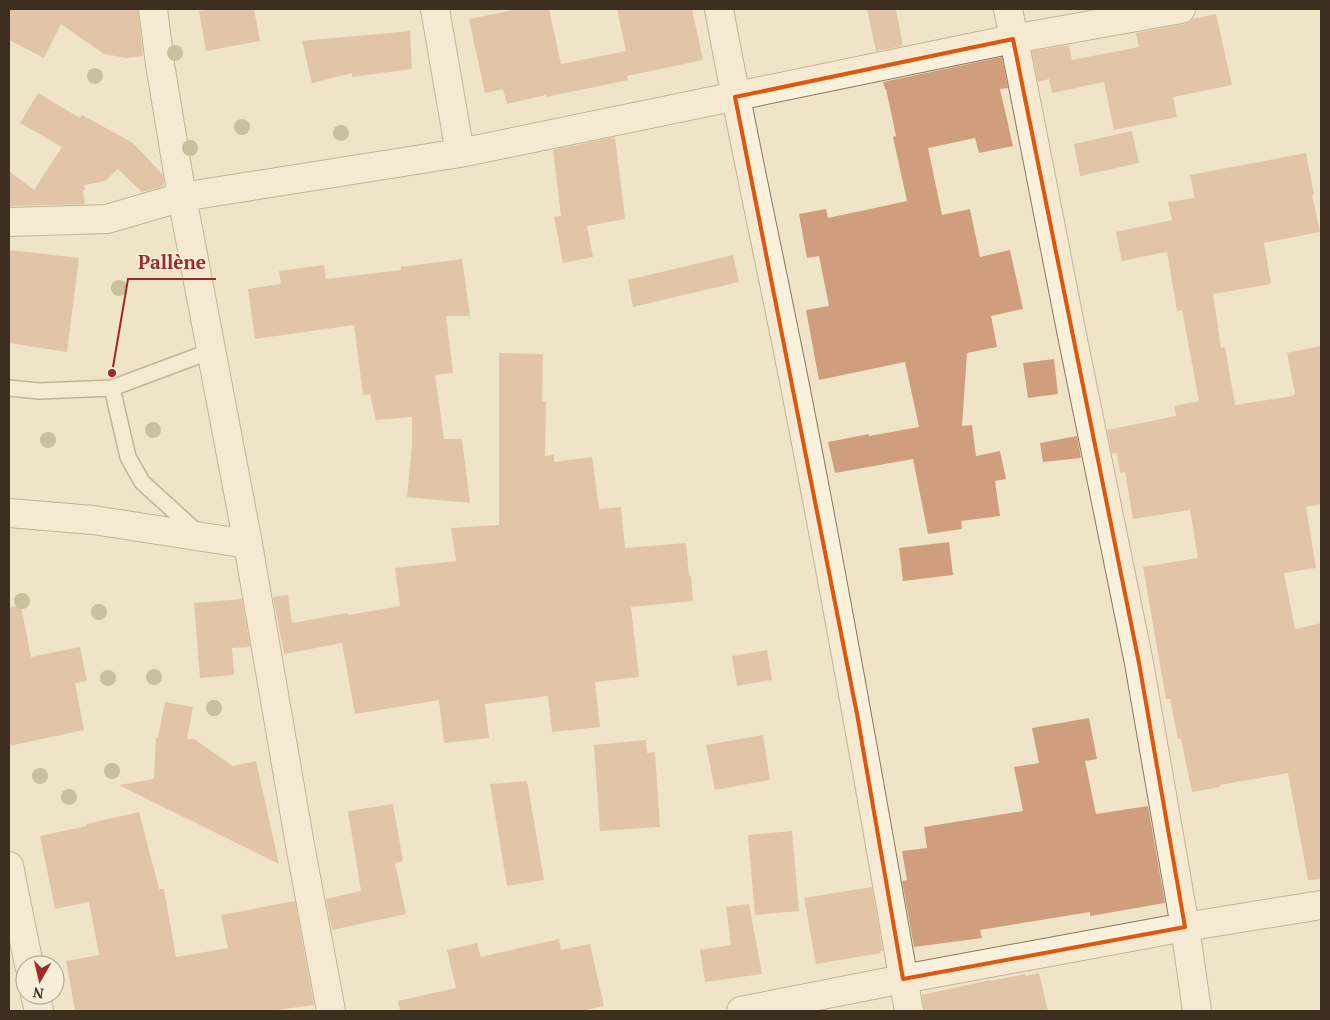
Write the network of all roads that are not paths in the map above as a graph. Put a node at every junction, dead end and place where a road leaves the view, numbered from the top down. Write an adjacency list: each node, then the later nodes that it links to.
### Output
1 (153, 9): 9 (street)
2 (435, 9): 8 (street)
3 (719, 9): 7 (street)
4 (1008, 9): 6 (street)
5 (1181, 9): 6 (street)
6 (1013, 39): 7 (street); 19 (street)
7 (735, 97): 8 (street); 21 (street)
8 (460, 153): 9 (street)
9 (182, 197): 10 (street); 11 (street)
10 (9, 222)
11 (211, 351): 13 (lane); 16 (street)
12 (9, 388): 13 (lane)
13 (112, 388): 15 (lane)
14 (9, 513): 15 (street)
15 (202, 537): 16 (street)
16 (248, 544): 22 (street)
17 (9, 866): 20 (street)
18 (1321, 905): 19 (street)
19 (1185, 927): 21 (street); 25 (street)
20 (27, 955)
21 (903, 979): 23 (street); 24 (street)
22 (331, 1011)
23 (741, 1011)
24 (909, 1011)
25 (1198, 1011)

